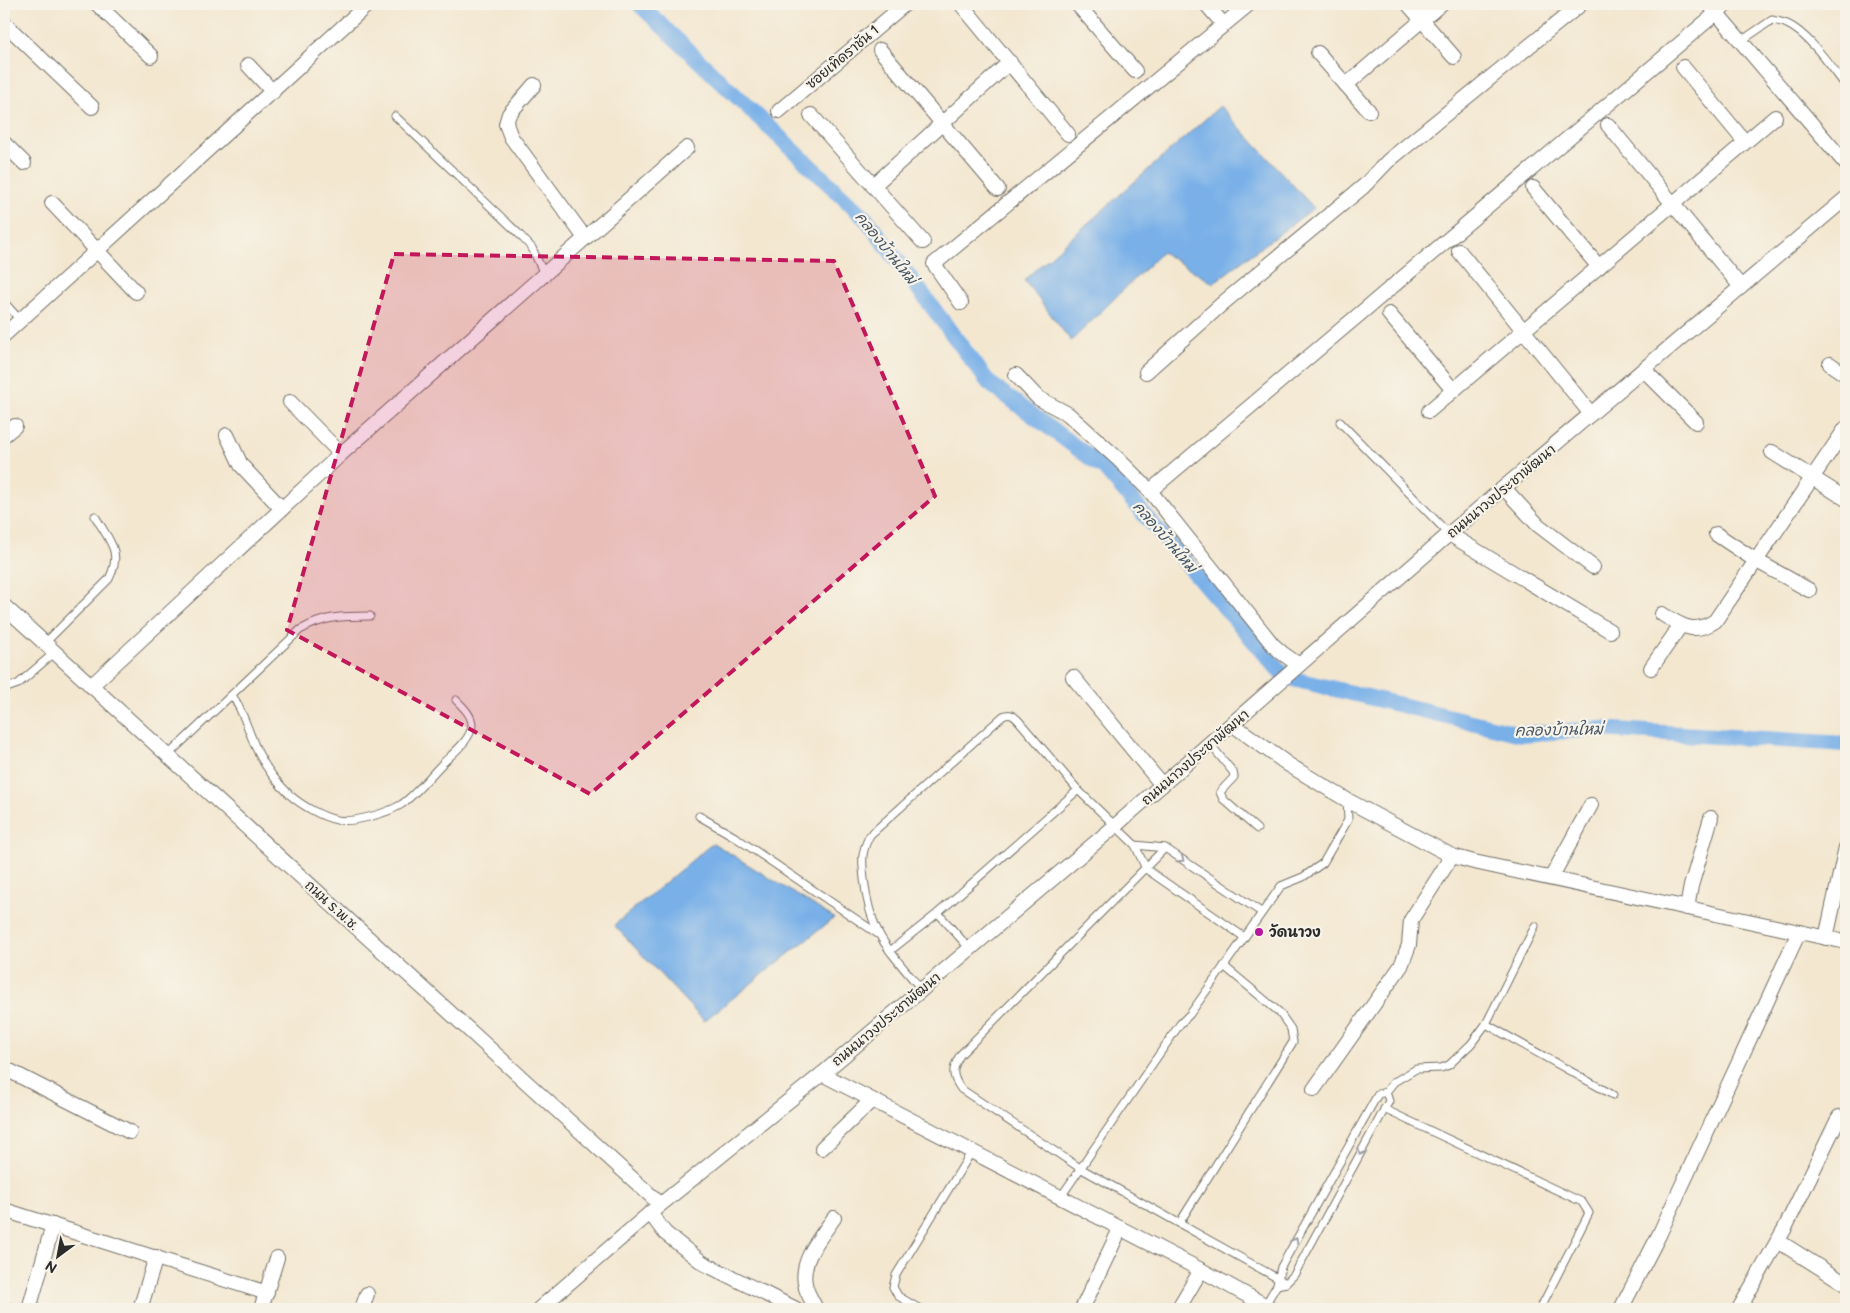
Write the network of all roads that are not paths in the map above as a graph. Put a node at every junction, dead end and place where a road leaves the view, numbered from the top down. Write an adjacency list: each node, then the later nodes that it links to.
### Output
1 (97, 4): 18 (street)
2 (368, 4): 27 (street)
3 (905, 4): 29 (street, ซอยเทิดราชัน 1)
4 (961, 4): 20 (street)
5 (1206, 4): 14 (street)
6 (1249, 4): 14 (street)
7 (1408, 4): 12 (street)
8 (1441, 4): 12 (street)
9 (1582, 4): 64 (street)
10 (1082, 6): 23 (street)
11 (1718, 7): 15 (street); 81 (street)
12 (1422, 20): 19 (street); 25 (street)
13 (4, 23): 28 (street)
14 (1224, 25): 57 (street)
15 (1741, 41): 26 (lane); 41 (street)
16 (880, 50): 34 (street)
17 (1318, 53): 25 (street)
18 (151, 56)
19 (1454, 57)
20 (1010, 62): 34 (street); 36 (street)
21 (248, 65): 27 (street)
22 (1683, 67): 37 (street)
23 (1135, 71)
24 (534, 85): 48 (street)
25 (1346, 85): 30 (street)
26 (1846, 86)
27 (273, 92): 50 (street)
28 (92, 107)
29 (779, 111)
30 (1369, 111)
31 (811, 115): 42 (street)
32 (395, 116): 53 (lane)
33 (1774, 117): 37 (street)
34 (942, 122): 42 (street); 44 (street)
35 (1608, 125): 47 (street)
36 (1068, 134)
37 (1744, 142): 47 (street)
38 (4, 143): 40 (street)
39 (687, 148): 48 (street)
40 (24, 163)
41 (1846, 164)
42 (873, 186): 49 (street)
43 (1532, 188): 52 (street)
44 (998, 189)
45 (1846, 198): 54 (street, ถนนนาวงประชาพัฒนา)
46 (52, 203): 50 (street)
47 (1672, 204): 52 (street); 54 (street)
48 (585, 238): 53 (street)
49 (923, 242)
50 (97, 251): 55 (street); 59 (street)
51 (1459, 251): 60 (street)
52 (1599, 267): 60 (street)
53 (544, 274): 78 (street)
54 (1741, 287): 63 (street, ถนนนาวงประชาพัฒนา)
55 (136, 292)
56 (4, 302): 59 (lane)
57 (962, 303)
58 (1389, 314): 67 (street)
59 (20, 320): 61 (street)
60 (1524, 331): 67 (street); 70 (street)
61 (4, 335)
62 (1830, 364): 66 (street)
63 (1644, 370): 70 (street, ถนนนาวงประชาพัฒนา); 72 (street)
64 (1146, 372)
65 (1016, 375): 81 (street)
66 (1846, 375)
67 (1453, 390): 69 (street)
68 (290, 402): 78 (street)
69 (1429, 412)
70 (1592, 414): 80 (street, ถนนนาวงประชาพัฒนา)
71 (1340, 422): 85 (lane)
72 (1696, 422)
73 (14, 426): 76 (street)
74 (1846, 428): 79 (street)
75 (226, 435): 83 (street)
76 (4, 436)
77 (1772, 452): 79 (street)
78 (341, 454): 83 (street)
79 (1812, 478): 82 (street); 87 (street)
80 (1504, 488): 85 (street, ถนนนาวงประชาพัฒนา); 88 (street)
81 (1150, 491): 96 (street)
82 (1846, 500)
83 (282, 509): 99 (street)
84 (94, 516): 95 (lane)
85 (1449, 534): 94 (street); 96 (street, ถนนนาวงประชาพัฒนา)
86 (1716, 534): 87 (street)
87 (1755, 560): 89 (street); 93 (street)
88 (1593, 567)
89 (1808, 590)
90 (4, 606): 95 (street, ถนน ร.พ.ช.)
91 (1662, 614): 93 (street)
92 (370, 616): 101 (lane)
93 (1681, 625): 97 (street)
94 (1610, 631)
95 (49, 648): 99 (street, ถนน ร.พ.ช.); 100 (lane)
96 (1297, 667): 103 (street, ถนนนาวงประชาพัฒนา)
97 (1651, 668)
98 (1073, 677): 106 (street)
99 (91, 686): 105 (street, ถนน ร.พ.ช.)
100 (4, 689)
101 (232, 695): 102 (lane); 105 (lane)
102 (456, 700)
103 (1232, 724): 104 (street, ถนนนาวงประชาพัฒนา); 108 (street)
104 (1210, 744): 106 (street, ถนนนาวงประชาพัฒนา); 113 (lane)
105 (167, 756): 147 (street, ถนน ร.พ.ช.)
106 (1162, 785): 112 (street, ถนนนาวงประชาพัฒนา)
107 (1078, 790): 112 (lane); 122 (lane); 125 (lane)
108 (1347, 800): 117 (street); 121 (lane)
109 (1591, 805): 119 (street)
110 (699, 816): 125 (lane)
111 (1711, 818): 120 (street)
112 (1115, 826): 114 (lane); 129 (street, ถนนนาวงประชาพัฒนา)
113 (1257, 829)
114 (1135, 846): 116 (lane); 118 (lane)
115 (1846, 847): 127 (street)
116 (1165, 848): 118 (lane); 121 (lane, one-way to 121)
117 (1452, 856): 119 (street); 136 (street)
118 (1146, 868): 126 (lane); 145 (lane)
119 (1551, 878): 120 (street)
120 (1687, 908): 124 (street)
121 (1261, 912): 126 (lane)
122 (938, 913): 129 (lane); 130 (lane)
123 (1535, 926): 133 (lane)
124 (1799, 932): 127 (street); 173 (street)
125 (878, 934): 130 (lane)
126 (1244, 936): 131 (lane)
127 (1826, 938): 128 (street)
128 (1846, 942)
129 (969, 948): 132 (street, ถนนนาวงประชาพัฒนา)
130 (890, 951): 132 (lane)
131 (1224, 966): 145 (lane); 150 (lane)
132 (921, 989): 135 (street, ถนนนาวงประชาพัฒนา)
133 (1486, 1024): 137 (lane); 138 (lane)
134 (4, 1068): 142 (street)
135 (822, 1074): 139 (street); 147 (street, ถนนนาวงประชาพัฒนา)
136 (1314, 1089)
137 (1386, 1092): 140 (lane); 157 (lane, one-way to 137)
138 (1613, 1095)
139 (872, 1100): 143 (street); 144 (street)
140 (1384, 1110): 157 (lane, one-way to 157); 172 (lane)
141 (1839, 1117): 153 (street)
142 (130, 1132)
143 (822, 1148)
144 (972, 1151): 146 (street); 169 (lane)
145 (1080, 1168): 146 (lane); 150 (lane)
146 (1059, 1198): 152 (street)
147 (655, 1208): 166 (street, ถนนนาวงประชาพัฒนา); 167 (street, ถนน ร.พ.ช.)
148 (4, 1210): 151 (street)
149 (834, 1218): 168 (street)
150 (1180, 1222): 157 (lane)
151 (53, 1225): 154 (street); 162 (street)
152 (1120, 1229): 156 (street); 170 (street)
153 (1778, 1241): 158 (street); 174 (street)
154 (156, 1257): 159 (street); 163 (street)
155 (277, 1258): 159 (street)
156 (1200, 1270): 161 (street); 171 (street)
157 (1278, 1281): 161 (lane)
158 (1846, 1284)
159 (267, 1293): 164 (street)
160 (367, 1294): 165 (street)
161 (1268, 1307)
162 (29, 1309)
163 (140, 1309)
164 (261, 1309)
165 (362, 1309)
166 (539, 1309)
167 (796, 1309)
168 (816, 1309)
169 (920, 1309)
170 (1082, 1309)
171 (1178, 1309)
172 (1540, 1309)
173 (1621, 1309)
174 (1739, 1309)

